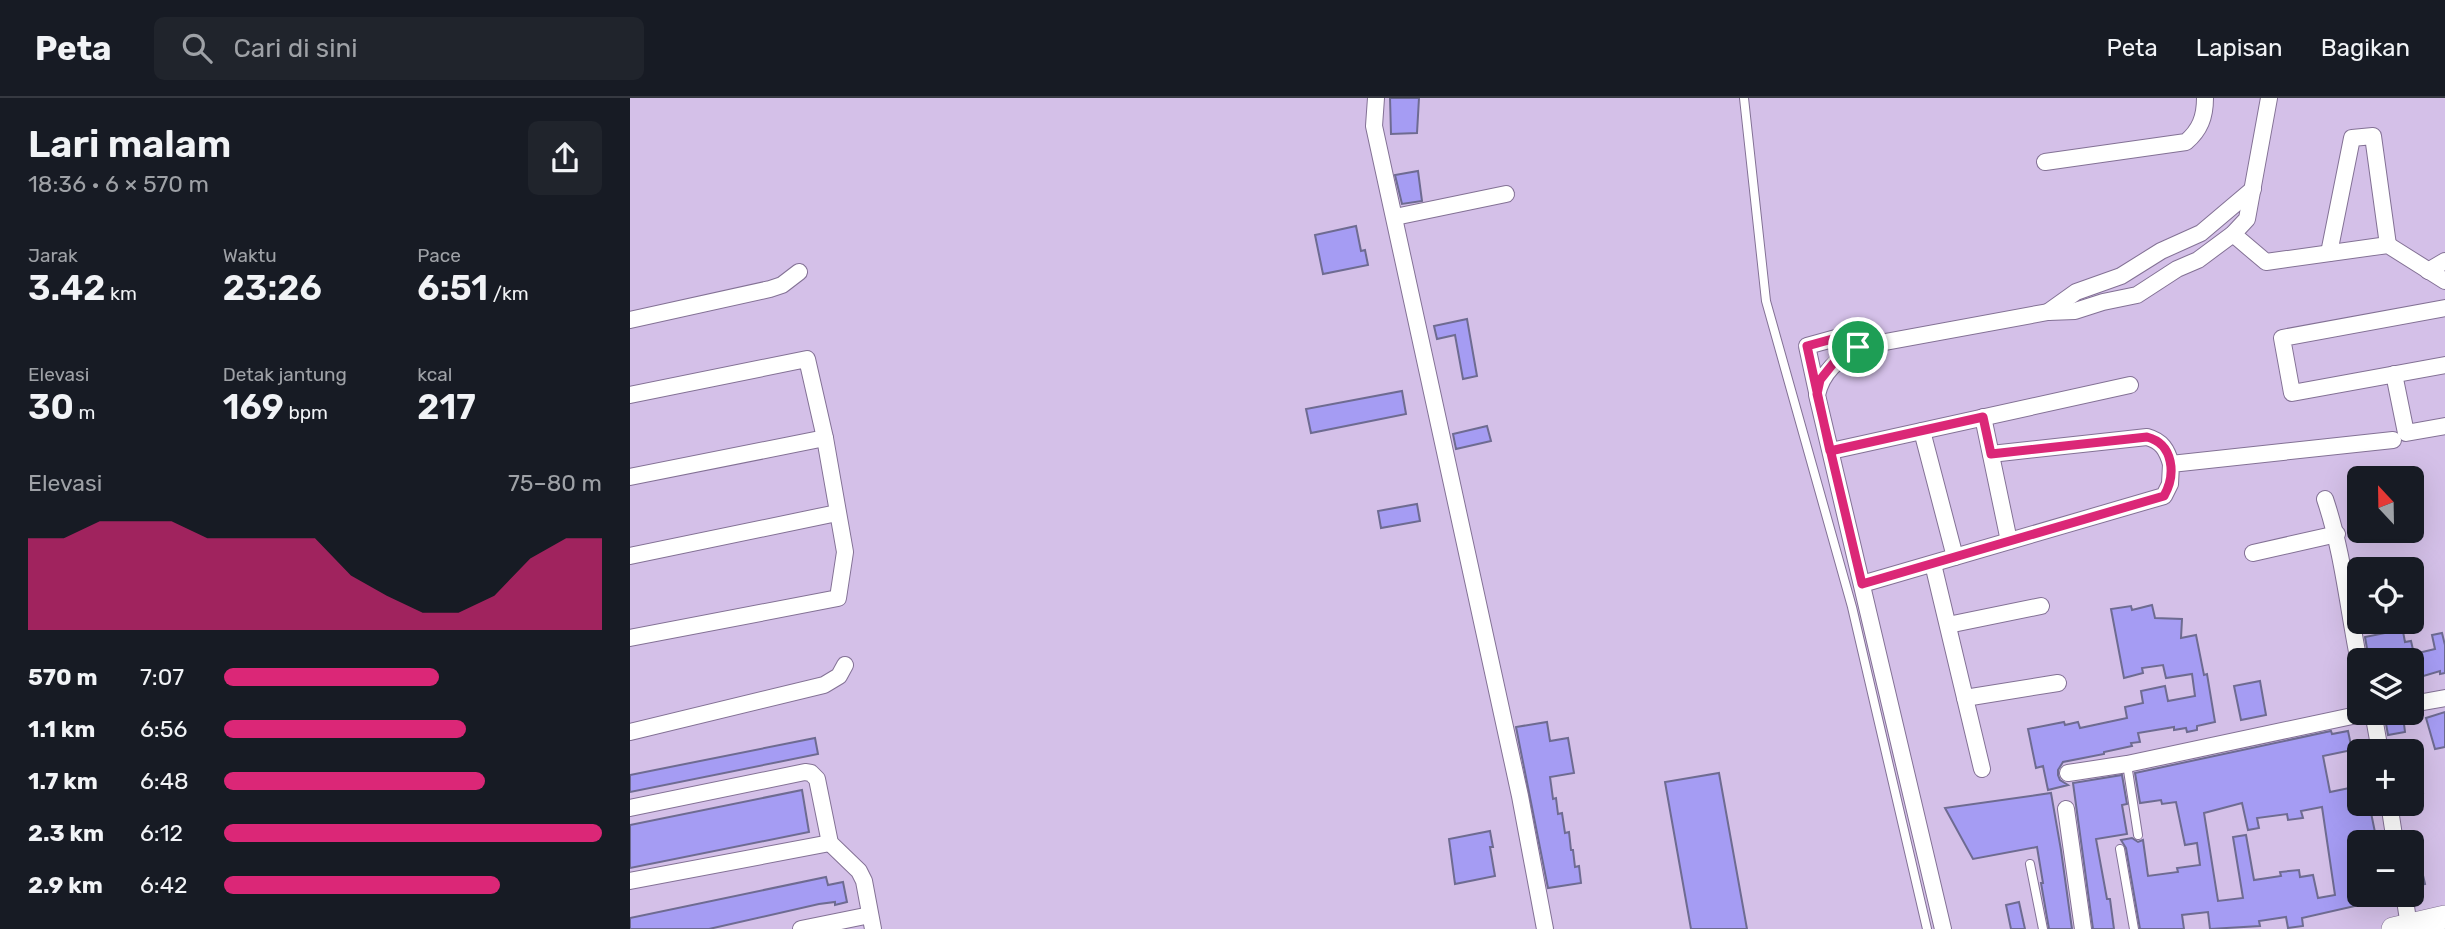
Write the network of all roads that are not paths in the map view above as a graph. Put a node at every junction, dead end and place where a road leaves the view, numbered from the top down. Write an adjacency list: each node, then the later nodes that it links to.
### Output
1 (1377, 98): 8 (street)
2 (1744, 98): 72 (lane)
3 (2205, 98): 5 (street)
4 (2269, 98): 6 (street)
5 (2045, 162)
6 (2253, 189): 9 (street); 11 (street)
7 (1506, 194): 8 (street)
8 (1395, 217): 71 (street)
9 (2233, 234): 12 (street); 14 (street)
10 (2388, 245): 12 (street); 12 (street); 15 (street)
11 (2161, 251): 14 (street); 19 (street)
12 (2329, 253)
13 (2445, 261): 15 (street)
14 (2177, 269): 19 (street)
15 (2428, 271): 17 (street)
16 (799, 272): 20 (street)
17 (2445, 281)
18 (2445, 308): 23 (street)
19 (2048, 312): 21 (street)
20 (630, 320)
21 (1858, 347): 25 (street); 25 (street)
22 (2445, 365): 23 (street)
23 (2395, 374): 28 (street)
24 (2130, 384): 27 (street)
25 (1817, 394): 32 (street)
26 (630, 395): 30 (street)
27 (1983, 417): 29 (street); 33 (street)
28 (2445, 426)
29 (1922, 431): 32 (street); 42 (street)
30 (825, 438): 35 (street); 37 (street)
31 (2393, 440): 34 (street)
32 (1830, 451): 44 (street)
33 (1991, 454): 34 (street); 39 (street)
34 (2171, 464): 39 (street)
35 (630, 477)
36 (2325, 499): 38 (street)
37 (837, 513): 41 (street); 47 (street)
38 (2337, 534): 40 (street); 48 (street)
39 (2009, 541): 42 (street)
40 (2253, 553)
41 (630, 556)
42 (1955, 557): 43 (street)
43 (1933, 564): 44 (street); 46 (street)
44 (1862, 584): 73 (street)
45 (2041, 606): 46 (street)
46 (1948, 625): 51 (street)
47 (630, 638)
48 (2356, 648)
49 (845, 665): 55 (street)
50 (2058, 683): 51 (street)
51 (1965, 698): 57 (street)
52 (2445, 698): 53 (street)
53 (2424, 702)
54 (2347, 717): 56 (street)
55 (630, 732)
56 (2127, 764): 58 (street); 61 (lane)
57 (1982, 769)
58 (2068, 773)
59 (630, 808): 62 (street)
60 (2066, 809): 75 (street)
61 (2138, 835)
62 (830, 843): 65 (street); 68 (street)
63 (2120, 849): 76 (lane)
64 (2030, 864): 74 (lane)
65 (630, 881)
66 (2403, 907): 69 (street)
67 (2445, 917): 69 (main road)
68 (871, 922): 70 (street)
69 (2401, 927)
70 (801, 929)
71 (1545, 929)
72 (1927, 929)
73 (1943, 929)
74 (2043, 929)
75 (2084, 929)
76 (2134, 929)

